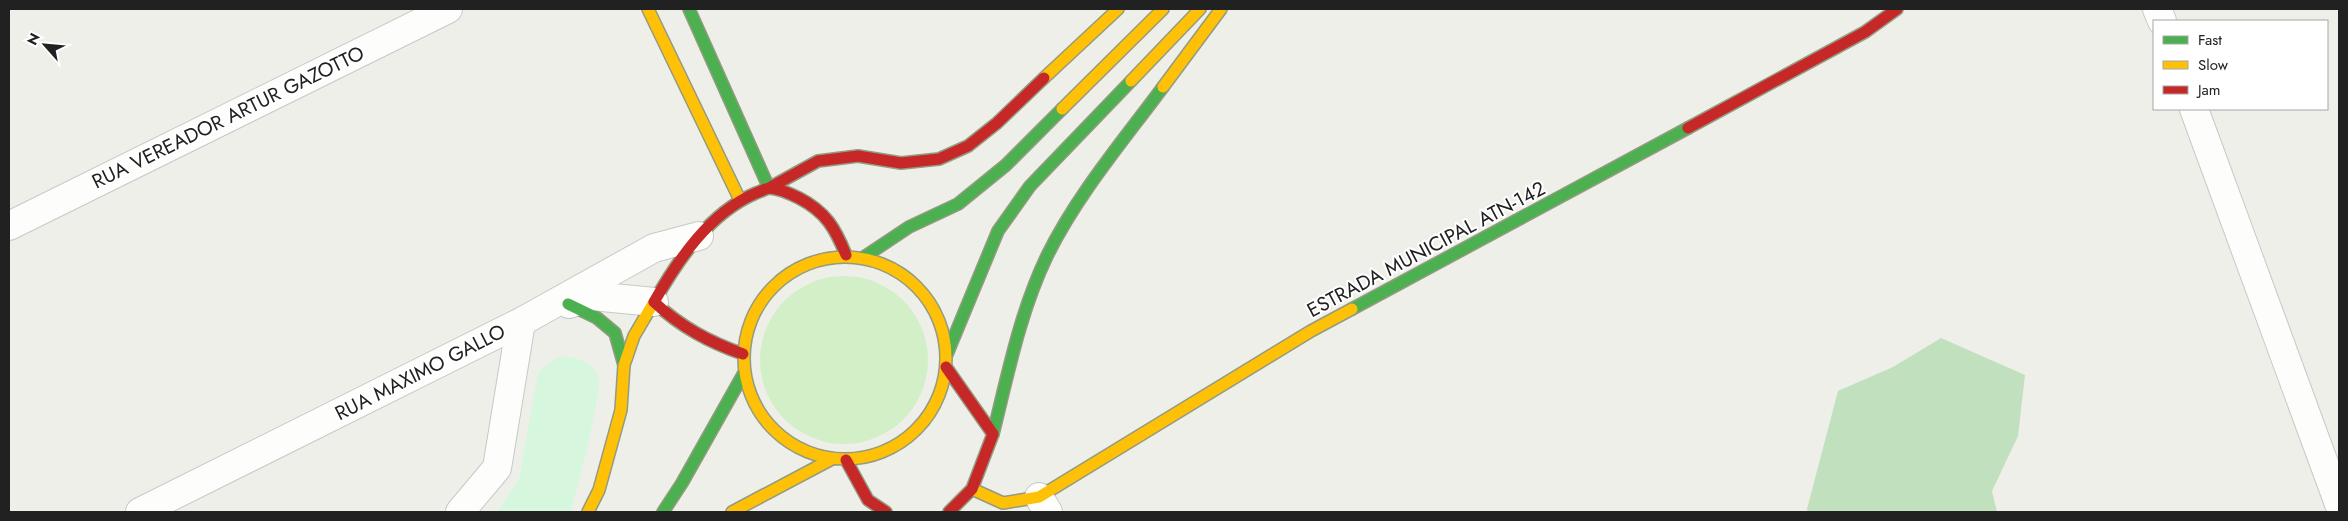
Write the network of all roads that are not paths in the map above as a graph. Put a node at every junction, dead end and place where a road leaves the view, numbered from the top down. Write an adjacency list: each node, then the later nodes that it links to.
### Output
1 (448, 9): 12 (street, RUA VEREADOR ARTUR GAZOTTO)
2 (648, 9): 11 (main road)
3 (689, 9): 10 (main road)
4 (1118, 9): 10 (main road)
5 (1163, 9): 15 (main road)
6 (1200, 9): 20 (main road)
7 (1221, 9): 24 (main road)
8 (1897, 9): 28 (main road, ESTRADA MUNICIPAL ATN-142)
9 (2194, 110): 29 (street)
10 (770, 188): 11 (main road); 14 (main road)
11 (740, 200): 13 (main road)
12 (9, 226)
13 (699, 236): 16 (main road); 18 (street, RUA MAXIMO GALLO)
14 (846, 255): 15 (main road); 19 (main road)
15 (864, 257): 20 (main road)
16 (654, 302): 17 (street); 19 (main road); 21 (main road)
17 (568, 304): 18 (street); 21 (main road)
18 (521, 322): 30 (street, RUA MAXIMO GALLO); 31 (street)
19 (743, 354): 23 (main road)
20 (946, 354): 22 (main road)
21 (624, 365): 32 (main road)
22 (946, 367): 24 (main road); 26 (main road)
23 (744, 373): 25 (main road); 33 (main road)
24 (993, 434): 27 (main road)
25 (832, 459): 26 (main road); 34 (main road)
26 (846, 460): 35 (main road)
27 (972, 489): 28 (main road, ESTRADA MUNICIPAL ATN-142); 36 (main road)
28 (1043, 504)
29 (2339, 504)
30 (140, 512)
31 (460, 512)
32 (588, 512)
33 (663, 512)
34 (732, 512)
35 (886, 512)
36 (949, 512)

